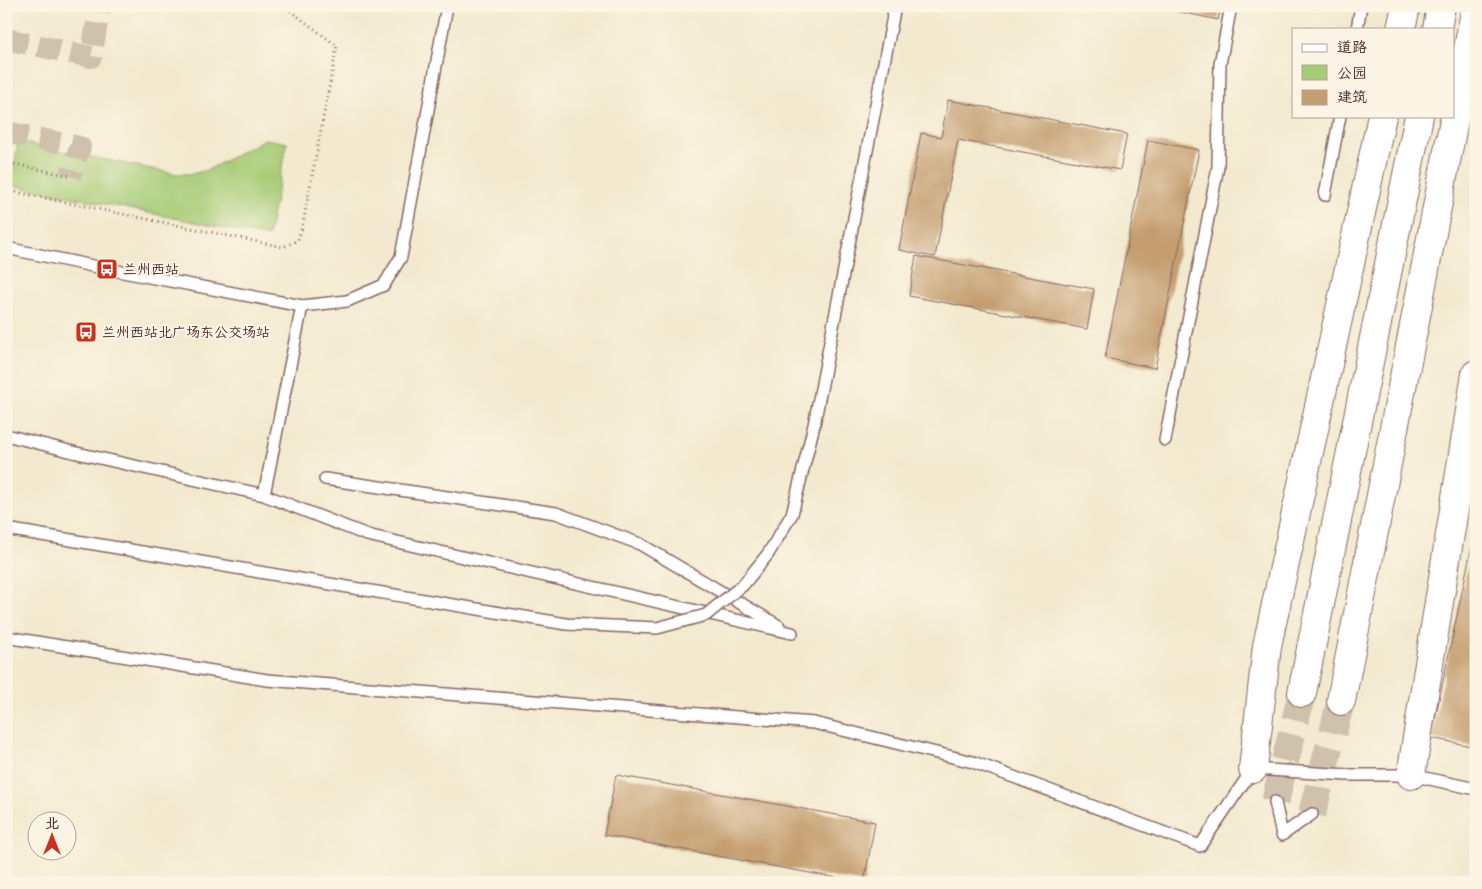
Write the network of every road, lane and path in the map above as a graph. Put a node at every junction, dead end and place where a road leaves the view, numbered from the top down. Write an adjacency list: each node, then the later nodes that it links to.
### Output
1 (284, 6): 17 (path)
2 (447, 6): 20 (lane)
3 (895, 6): 26 (lane, bridge)
4 (1231, 6): 23 (lane)
5 (1361, 6): 9 (lane)
6 (1406, 6): 10 (main road)
7 (1441, 6): 11 (main road)
8 (1476, 7): 29 (main road)
9 (1357, 28)
10 (1401, 28)
11 (1437, 28)
12 (1340, 118): 18 (lane)
13 (1382, 118): 30 (main road)
14 (1419, 118): 28 (main road)
15 (14, 164): 16 (path)
16 (70, 176)
17 (6, 190)
18 (1325, 195)
19 (6, 248): 20 (lane)
20 (302, 306): 25 (lane)
21 (1476, 374): 31 (main road)
22 (6, 435): 25 (lane)
23 (1165, 440)
24 (325, 479): 25 (lane)
25 (264, 495)
26 (6, 530)
27 (6, 637): 30 (lane)
28 (1302, 693)
29 (1341, 701)
30 (1253, 769): 31 (lane)
31 (1411, 775): 32 (lane)
32 (1476, 789)
33 (1275, 802): 34 (lane)
34 (1312, 814)

